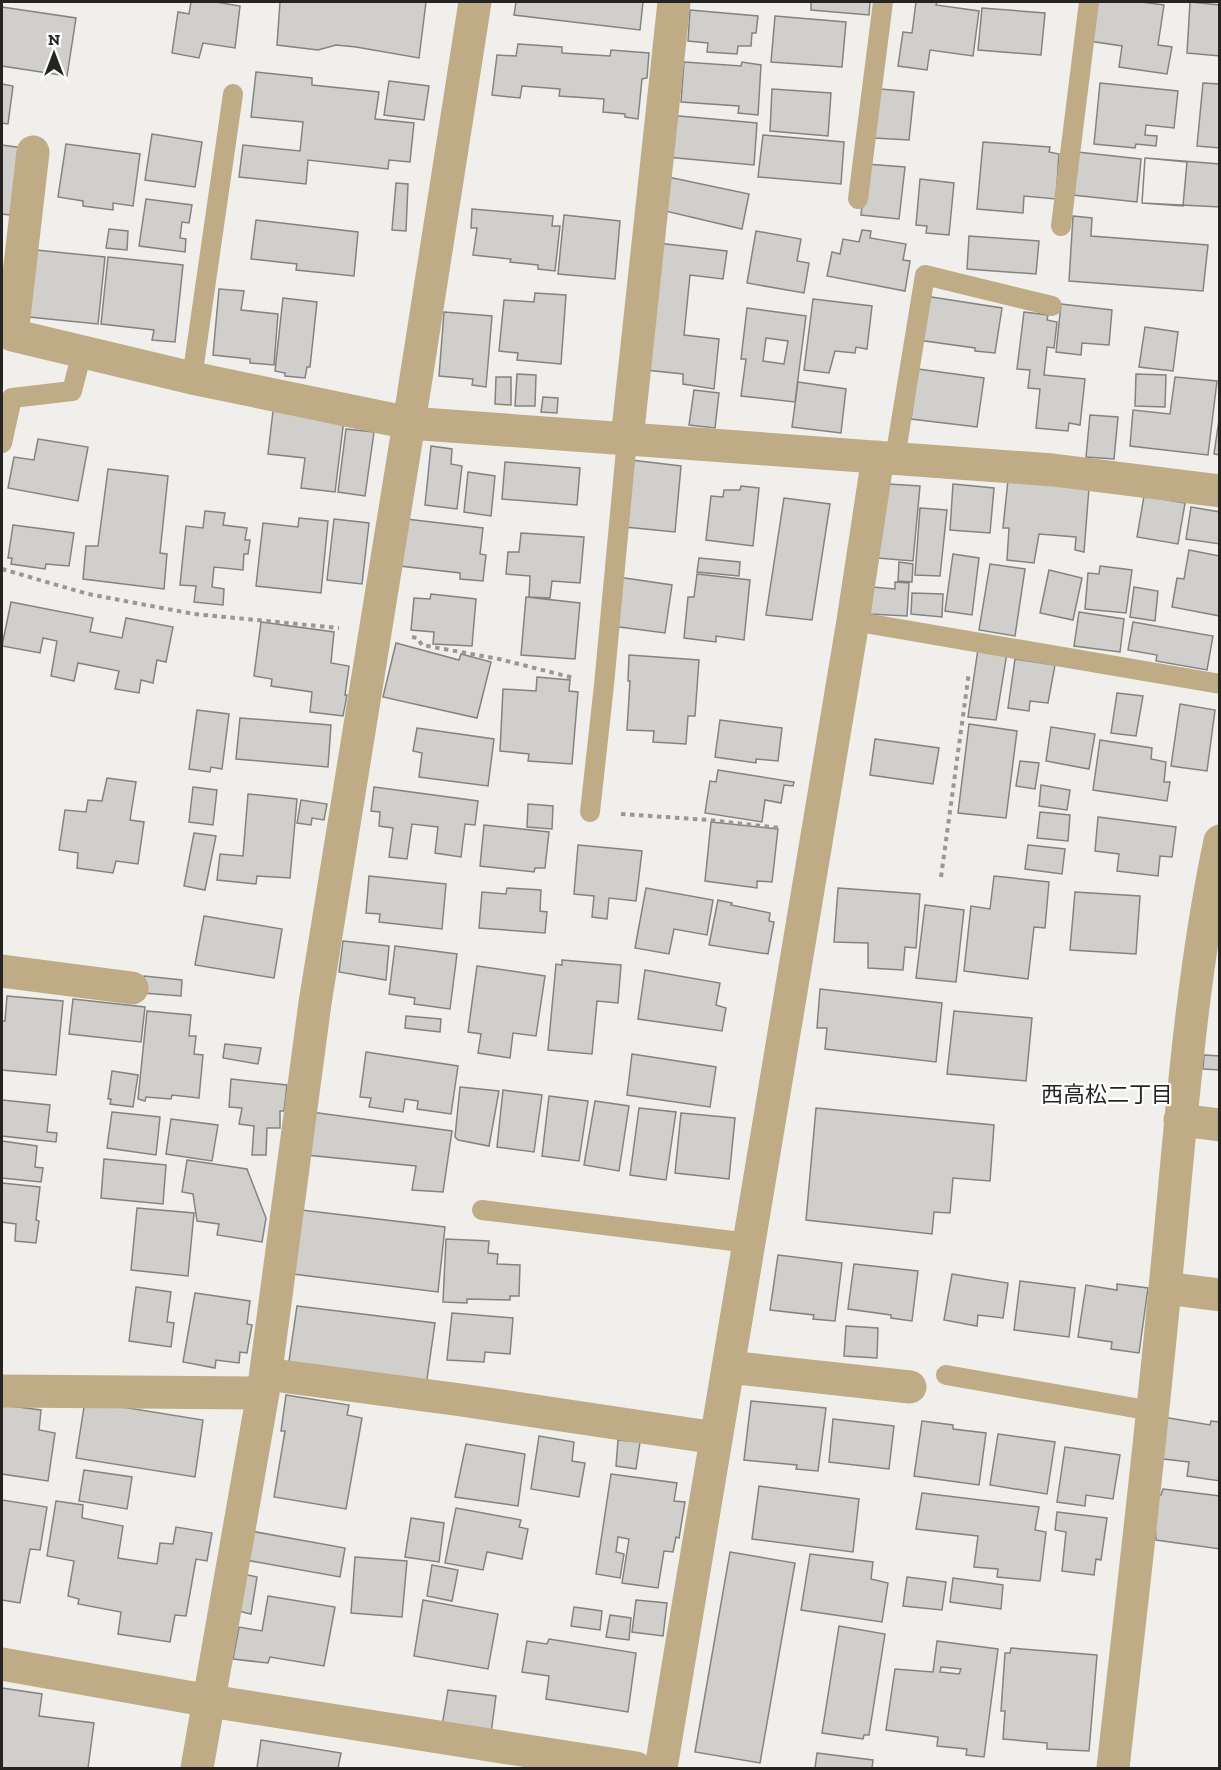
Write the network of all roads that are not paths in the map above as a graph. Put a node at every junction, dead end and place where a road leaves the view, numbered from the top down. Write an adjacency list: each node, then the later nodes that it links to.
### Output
1 (475, 2): 12 (street)
2 (674, 2): 13 (street)
3 (884, 2): 7 (lane)
4 (1089, 2): 8 (lane)
5 (233, 94): 11 (lane)
6 (33, 152): 10 (street)
7 (858, 199)
8 (1061, 226)
9 (1052, 306): 15 (lane)
10 (82, 352): 11 (street); 14 (lane)
11 (192, 378): 12 (street)
12 (409, 423): 13 (street); 31 (street)
13 (627, 439): 15 (street); 19 (lane)
14 (2, 443)
15 (887, 458): 16 (street); 17 (street)
16 (1220, 491)
17 (853, 621): 18 (lane); 26 (street)
18 (1220, 684)
19 (590, 812)
20 (1220, 841): 23 (street)
21 (2, 971): 22 (street)
22 (132, 988)
23 (1180, 1120): 24 (street); 27 (street)
24 (1220, 1125)
25 (482, 1210): 26 (lane)
26 (748, 1243): 29 (street)
27 (1166, 1288): 28 (street); 34 (street)
28 (1220, 1295)
29 (728, 1367): 32 (street); 35 (street)
30 (946, 1375): 34 (lane)
31 (264, 1383): 33 (street); 35 (street); 37 (street)
32 (910, 1387)
33 (2, 1391)
34 (1152, 1411): 41 (street)
35 (716, 1438): 40 (street)
36 (2, 1664): 37 (street)
37 (210, 1701): 38 (street); 39 (street)
38 (197, 1768)
39 (636, 1768)
40 (661, 1768)
41 (1113, 1768)

